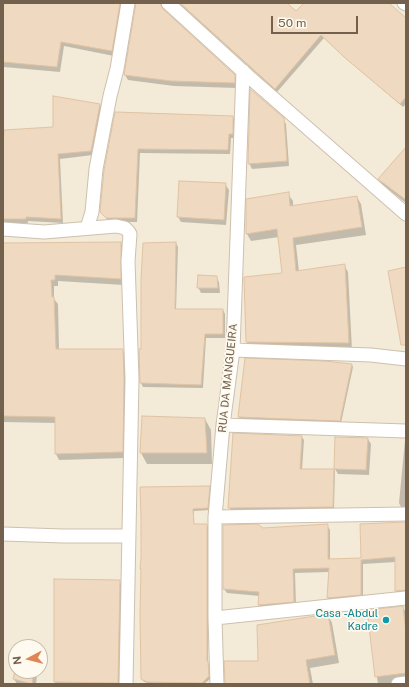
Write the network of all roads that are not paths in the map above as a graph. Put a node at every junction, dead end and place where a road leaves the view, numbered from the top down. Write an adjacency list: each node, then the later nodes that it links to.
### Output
1 (128, 3): 5 (street)
2 (168, 3): 3 (street)
3 (243, 72): 4 (street); 7 (street, RUA DA MANGUEIRA)
4 (406, 214)
5 (87, 228): 6 (street); 14 (street)
6 (3, 229)
7 (233, 350): 8 (street); 9 (street, RUA DA MANGUEIRA)
8 (406, 359)
9 (223, 425): 10 (street); 12 (street, RUA DA MANGUEIRA)
10 (406, 431)
11 (406, 514): 12 (street)
12 (215, 517): 16 (street, RUA DA MANGUEIRA)
13 (3, 534): 14 (street)
14 (128, 536): 18 (street)
15 (406, 598): 16 (street)
16 (215, 618): 19 (street, RUA DA MANGUEIRA)
17 (406, 683): 20 (street)
18 (126, 684)
19 (217, 684)
20 (398, 684)

